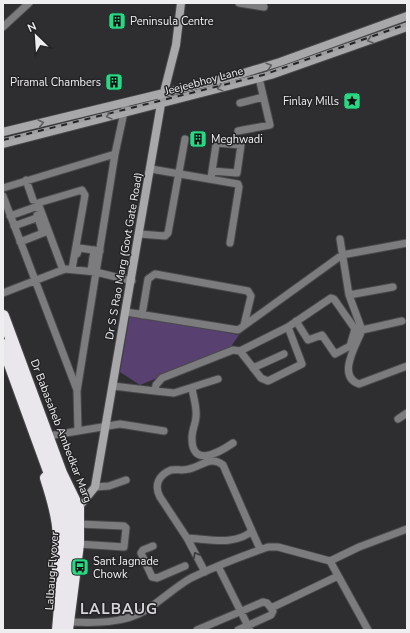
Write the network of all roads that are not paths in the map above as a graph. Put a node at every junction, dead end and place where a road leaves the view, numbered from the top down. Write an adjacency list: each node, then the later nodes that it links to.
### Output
1 (29, 3): 6 (street)
2 (181, 3): 11 (street, Dr S S Rao Marg (Govt Gate Road))
3 (239, 3): 4 (street)
4 (264, 7)
5 (407, 16): 8 (street, Jeejeebhoy Lane, one-way to 5)
6 (3, 27)
7 (407, 27): 9 (street, Jeejeebhoy Lane, one-way to 9)
8 (243, 73): 10 (street); 11 (street, Jeejeebhoy Lane)
9 (259, 78): 10 (street, Jeejeebhoy Lane); 12 (street)
10 (245, 82): 15 (street, Jeejeebhoy Lane, one-way to 15)
11 (164, 93): 13 (street, Jeejeebhoy Lane); 15 (street, Dr S S Rao Marg (Govt Gate Road))
12 (264, 97): 14 (street); 18 (street)
13 (126, 103): 16 (street); 17 (street, Jeejeebhoy Lane, one-way to 13)
14 (240, 103)
15 (161, 104): 16 (street, Jeejeebhoy Lane); 22 (street, Dr S S Rao Marg (Govt Gate Road))
16 (124, 112): 20 (street, Jeejeebhoy Lane, one-way to 20); 21 (street)
17 (3, 132)
18 (238, 132)
19 (185, 139): 23 (street)
20 (3, 144)
21 (115, 154): 25 (street); 38 (street)
22 (150, 169): 23 (street); 33 (street, Dr S S Rao Marg (Govt Gate Road))
23 (179, 174): 24 (street); 33 (street)
24 (212, 175): 24 (street); 36 (street)
25 (26, 180): 26 (street); 28 (street)
26 (3, 188)
27 (3, 196): 29 (street)
28 (35, 204): 29 (street); 30 (street); 40 (street)
29 (13, 215): 31 (street)
30 (40, 216): 31 (street); 32 (street)
31 (16, 225): 35 (street)
32 (46, 232): 35 (street); 41 (street)
33 (139, 234): 44 (street, Dr S S Rao Marg (Govt Gate Road))
34 (340, 239): 39 (street)
35 (22, 241): 43 (street)
36 (230, 243)
37 (407, 243): 39 (street)
38 (97, 250): 40 (street); 42 (street)
39 (342, 255): 47 (street); 53 (street)
40 (73, 269): 41 (street); 42 (street)
41 (62, 270): 43 (street)
42 (93, 272): 44 (street); 66 (street)
43 (34, 281): 46 (street); 66 (street)
44 (132, 281): 48 (street, Dr S S Rao Marg (Govt Gate Road))
45 (393, 287): 47 (street)
46 (3, 293)
47 (349, 295): 55 (street)
48 (126, 312): 49 (street); 64 (street, Dr S S Rao Marg (Govt Gate Road))
49 (142, 315): 53 (street); 53 (street)
50 (3, 316): 73 (highway, Dr Babasaheb Ambedkar Marg)
51 (296, 321): 51 (street); 54 (street)
52 (402, 321): 55 (street)
53 (244, 325)
54 (288, 327): 58 (street); 62 (street)
55 (362, 330): 60 (street)
56 (3, 333): 92 (highway, Lalbaug Flyover)
57 (3, 345): 95 (highway, Lalbaug Flyover)
58 (240, 351): 62 (street); 67 (street)
59 (284, 354): 62 (street)
60 (407, 366)
61 (3, 368): 94 (highway)
62 (253, 368)
63 (218, 379): 65 (street)
64 (113, 386): 67 (street); 70 (street, Dr S S Rao Marg (Govt Gate Road))
65 (192, 388): 67 (street); 74 (street)
66 (77, 391): 71 (street)
67 (155, 391)
68 (407, 413): 69 (street)
69 (398, 419)
70 (105, 428): 71 (street); 72 (street); 76 (street, Dr S S Rao Marg (Govt Gate Road))
71 (78, 431): 73 (street)
72 (164, 431)
73 (48, 436): 77 (highway, Dr Babasaheb Ambedkar Marg)
74 (233, 444)
75 (126, 480): 76 (street)
76 (95, 487): 77 (street, Dr S S Rao Marg (Govt Gate Road))
77 (78, 508): 78 (highway, Dr Babasaheb Ambedkar Marg)
78 (78, 524): 82 (highway, Dr Babasaheb Ambedkar Marg); 82 (street)
79 (407, 528): 85 (street)
80 (252, 531): 81 (street); 81 (street); 84 (street)
81 (187, 538): 87 (street, one-way to 81)
82 (78, 544): 92 (highway, Dr Babasaheb Ambedkar Marg)
83 (153, 546): 89 (street)
84 (260, 549): 85 (street); 86 (street)
85 (330, 561): 88 (street)
86 (218, 566): 87 (street); 91 (street)
87 (205, 572): 89 (street)
88 (338, 576): 90 (street); 98 (street)
89 (191, 579): 92 (street)
90 (271, 608): 91 (street); 93 (street)
91 (241, 611): 93 (street); 96 (street)
92 (66, 627)
93 (249, 628): 97 (street)
94 (51, 630)
95 (58, 630)
96 (197, 630)
97 (238, 630)
98 (368, 630)

